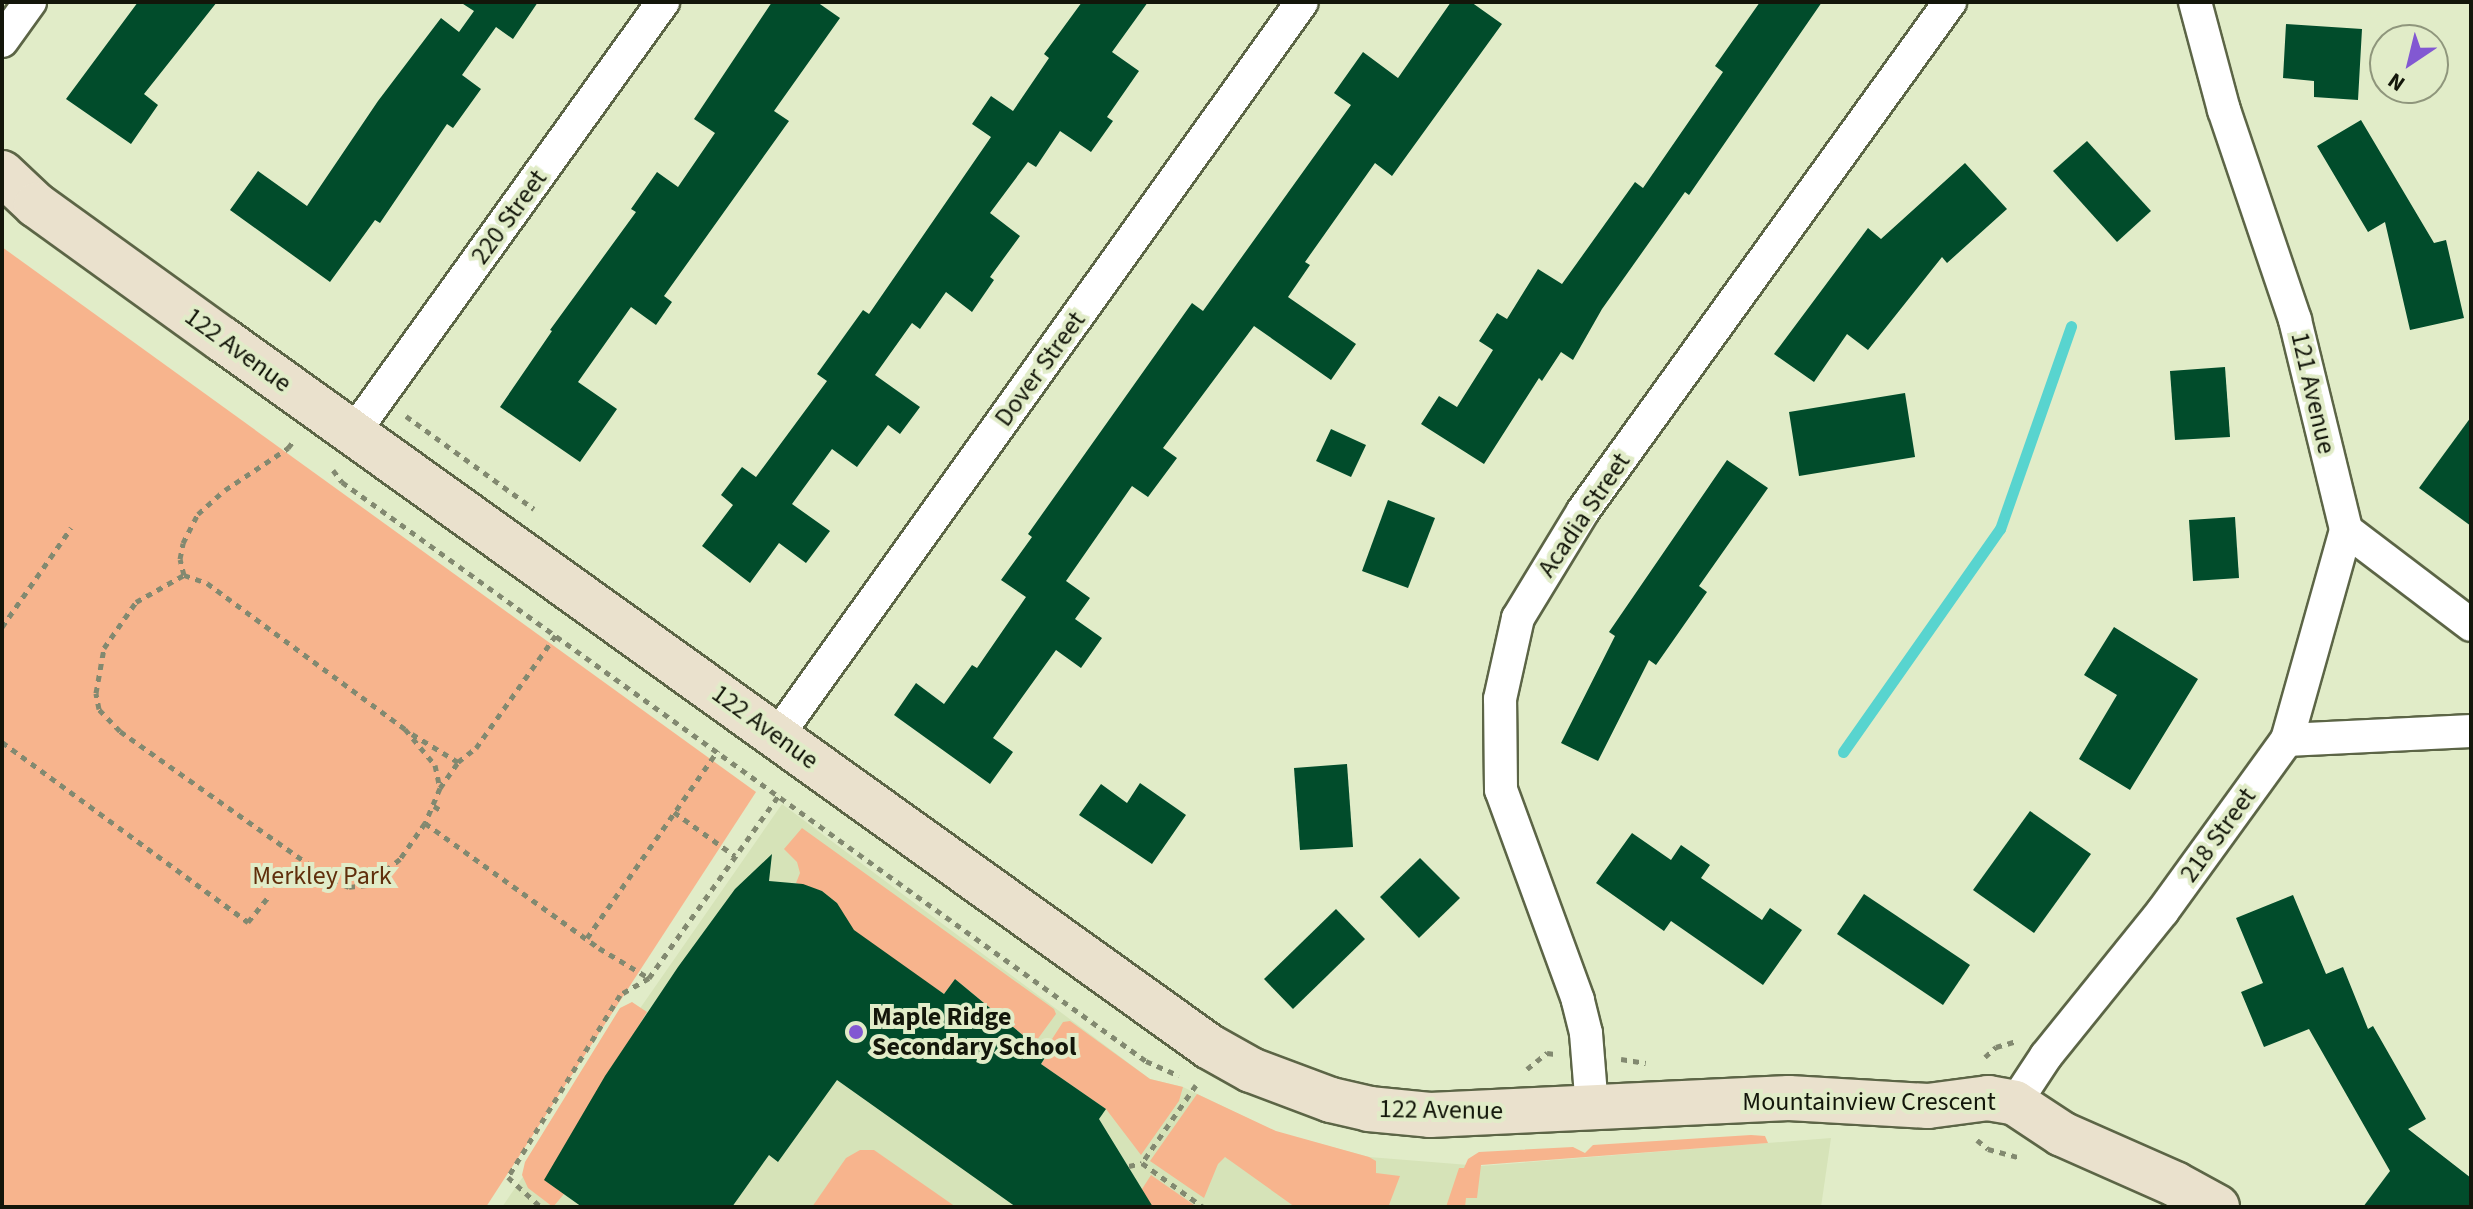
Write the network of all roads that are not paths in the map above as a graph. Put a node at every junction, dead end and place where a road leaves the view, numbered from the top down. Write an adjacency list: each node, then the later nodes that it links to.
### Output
1 (30, 2): 6 (street)
2 (663, 2): 8 (street, 220 Street)
3 (1302, 2): 12 (street, Dover Street)
4 (1950, 2): 15 (street, Acadia Street)
5 (2195, 2): 9 (street, 121 Avenue)
6 (2, 41)
7 (2, 173): 8 (street, 122 Avenue)
8 (354, 432): 12 (street, 122 Avenue)
9 (2346, 530): 10 (street); 13 (street, 218 Street)
10 (2471, 625)
11 (2471, 731): 13 (street)
12 (777, 736): 15 (street, 122 Avenue)
13 (2287, 740): 14 (street, 218 Street)
14 (2015, 1103): 15 (street, Mountainview Crescent); 16 (street, Mountainview Crescent)
15 (1592, 1108)
16 (2217, 1207)

